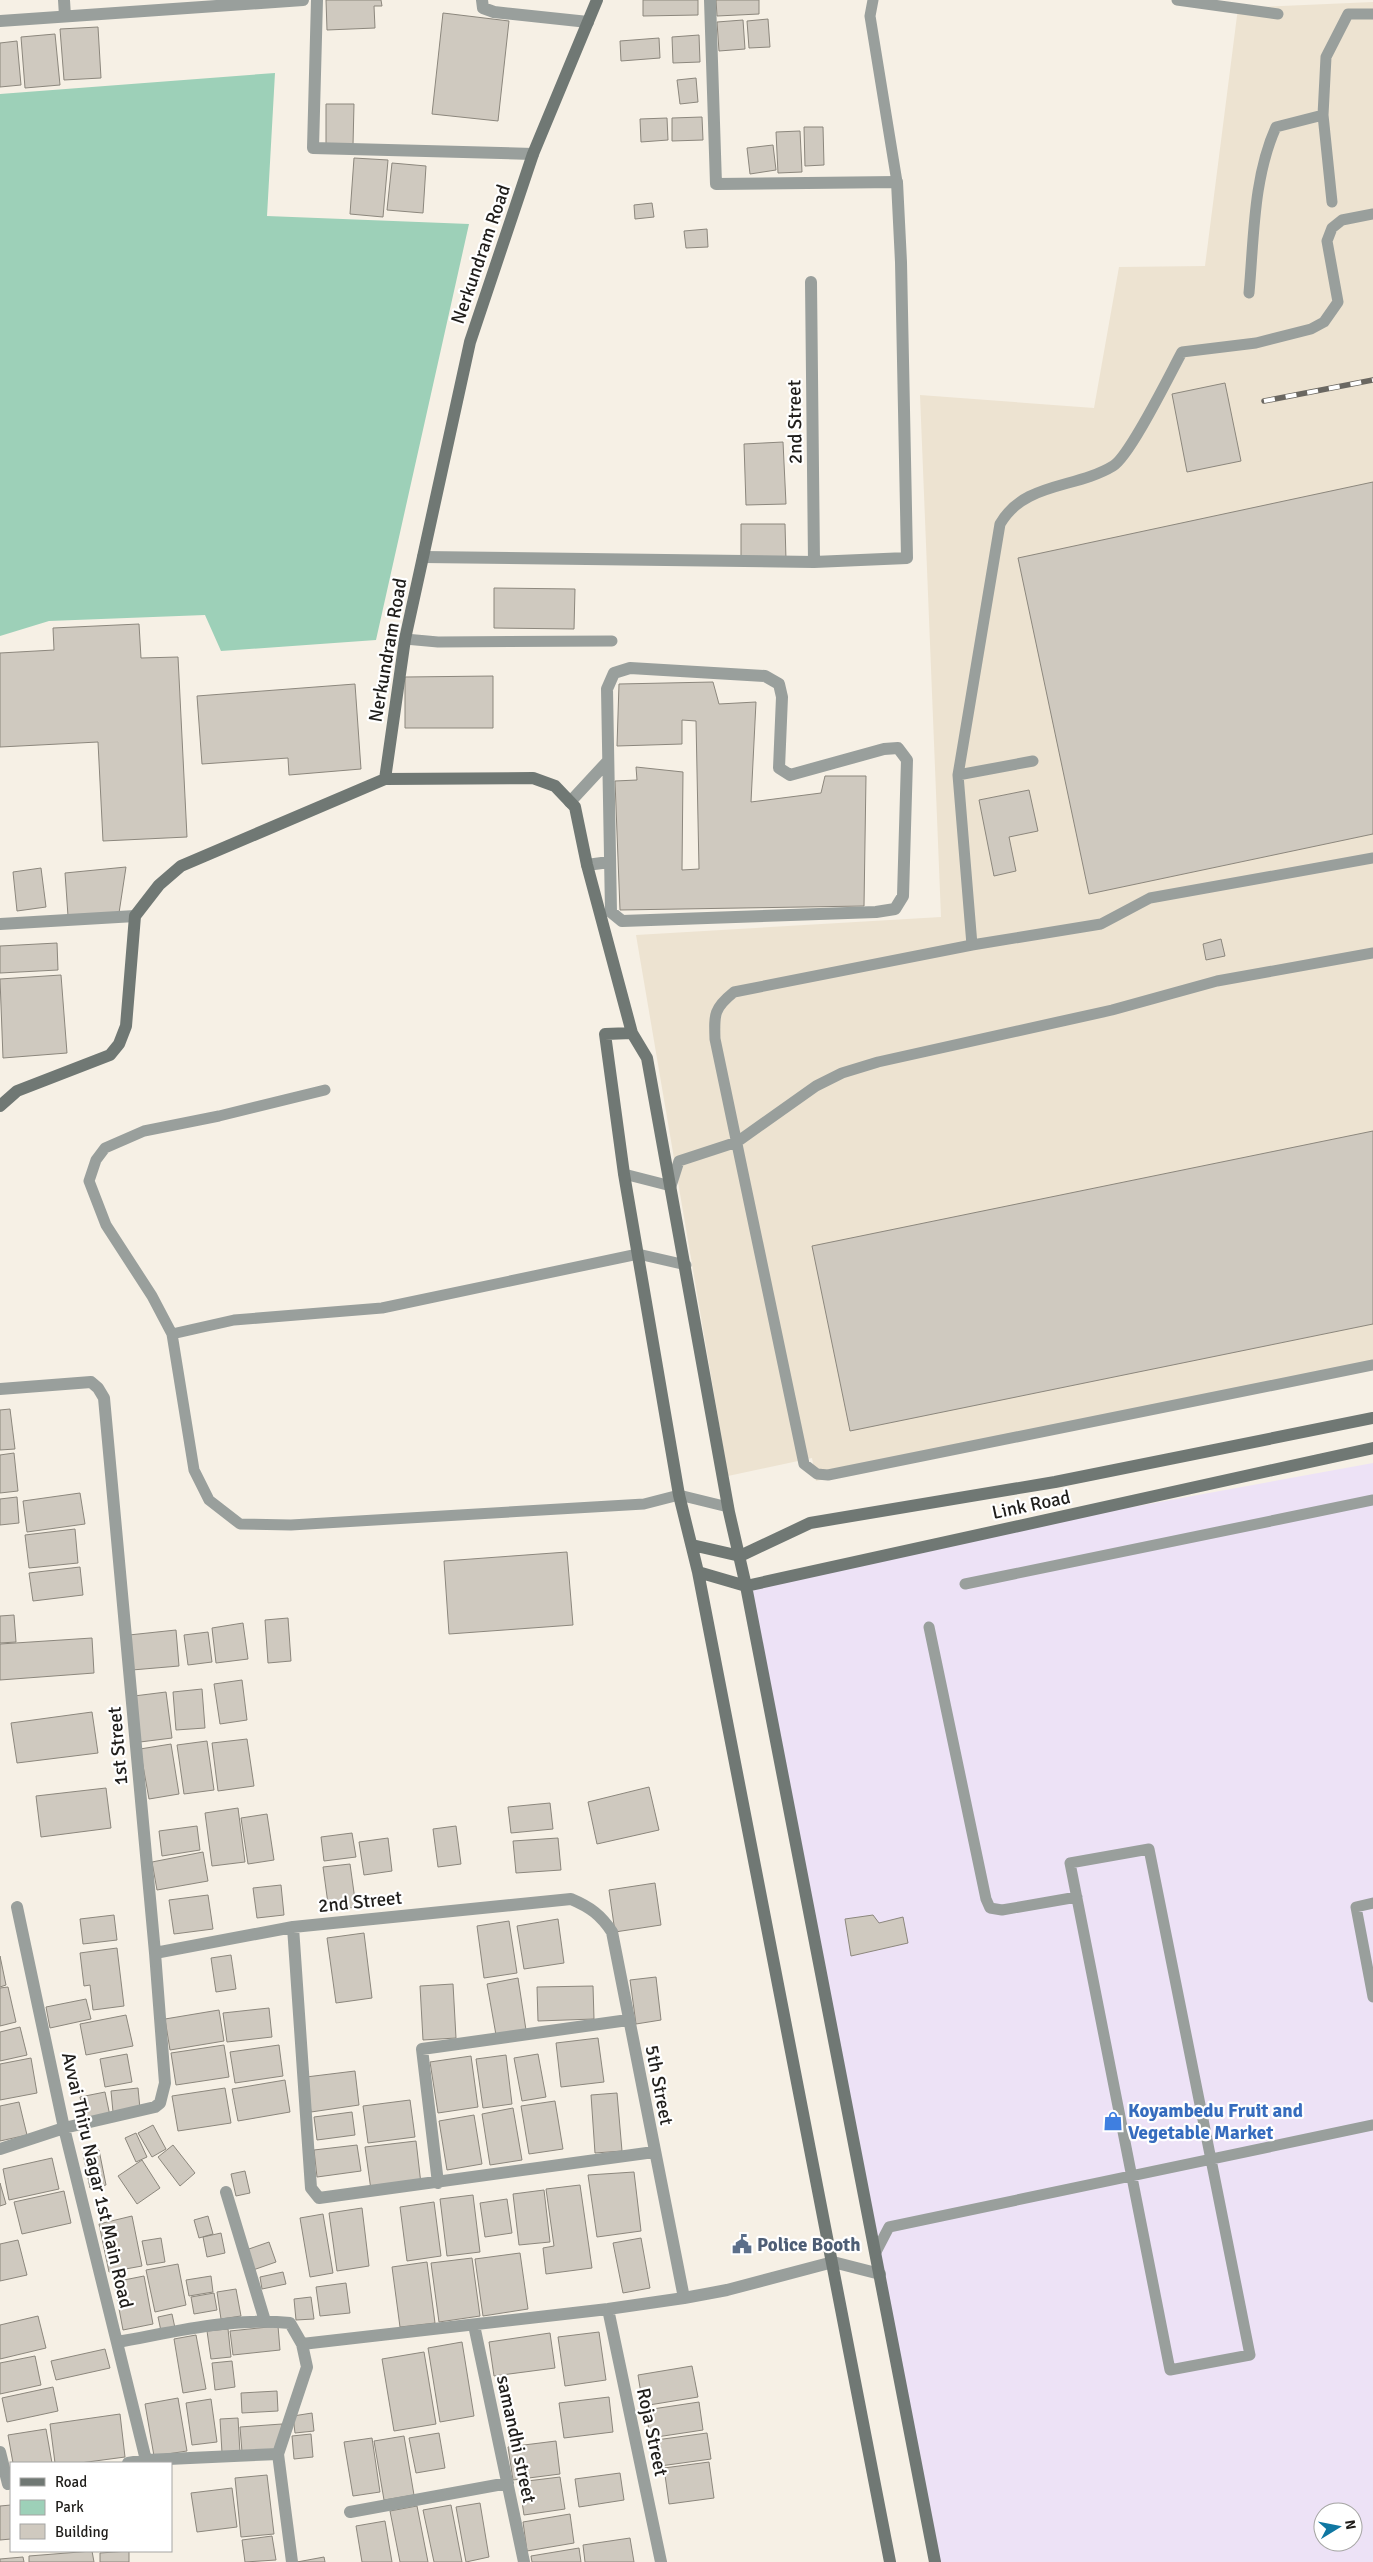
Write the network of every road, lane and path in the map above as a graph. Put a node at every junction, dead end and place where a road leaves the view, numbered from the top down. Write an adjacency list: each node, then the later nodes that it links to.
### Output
1 (64, 0): 12 (street)
2 (303, 0): 9 (street)
3 (318, 0): 16 (street)
4 (482, 0): 14 (street)
5 (597, 0): 14 (street, Nerkundram Road)
6 (710, 0): 17 (street)
7 (873, 0): 17 (lane)
8 (1177, 0): 10 (lane)
9 (183, 4): 12 (street)
10 (1278, 14)
11 (1373, 14): 15 (lane)
12 (65, 16): 13 (street)
13 (0, 21)
14 (588, 22): 16 (street, Nerkundram Road)
15 (1323, 115): 18 (lane); 21 (lane)
16 (533, 154): 22 (street, Nerkundram Road)
17 (897, 182): 23 (street)
18 (1332, 202)
19 (1373, 214): 28 (lane)
20 (811, 282): 23 (street, 2nd Street)
21 (1249, 293)
22 (423, 557): 23 (street); 24 (street, Nerkundram Road)
23 (814, 562)
24 (405, 638): 25 (lane); 29 (street, Nerkundram Road)
25 (612, 641)
26 (608, 761): 30 (street); 32 (street); 32 (street)
27 (1033, 761): 28 (lane)
28 (958, 775): 36 (lane)
29 (385, 779): 30 (street); 34 (street)
30 (570, 802): 33 (street)
31 (1373, 858): 36 (lane)
32 (609, 862): 33 (street)
33 (587, 865): 38 (street)
34 (135, 916): 35 (street); 40 (street)
35 (0, 924)
36 (972, 945): 41 (lane)
37 (1373, 953): 41 (lane)
38 (632, 1033): 42 (street); 43 (street)
39 (324, 1090): 46 (lane)
40 (0, 1106)
41 (737, 1142): 43 (lane); 47 (lane)
42 (624, 1174): 43 (lane); 44 (street)
43 (671, 1186): 45 (street)
44 (638, 1254): 45 (lane); 46 (lane); 51 (street)
45 (686, 1265): 53 (street)
46 (172, 1334): 51 (lane)
47 (1373, 1365)
48 (0, 1388): 65 (street, 1st Street)
49 (1373, 1418): 55 (street)
50 (1373, 1448): 58 (street, Link Road)
51 (679, 1495): 53 (lane); 54 (street)
52 (1373, 1500): 57 (lane)
53 (728, 1507): 55 (street)
54 (692, 1545): 55 (street); 56 (street)
55 (740, 1556): 58 (street)
56 (698, 1572): 58 (street, Link Road); 77 (street)
57 (965, 1584)
58 (746, 1586): 76 (street)
59 (929, 1627): 60 (lane)
60 (1077, 1897): 72 (lane); 73 (lane)
61 (571, 1899): 64 (street, 2nd Street); 67 (street, 5th Street)
62 (1373, 1903): 66 (lane)
63 (17, 1907): 69 (street, Avvai Thiru Nagar 1st Main Road)
64 (294, 1927): 65 (street, 2nd Street); 74 (street)
65 (155, 1953): 69 (street, 1st Street)
66 (1373, 1997)
67 (628, 2020): 71 (street, 5th Street); 74 (street)
68 (1373, 2125): 72 (lane)
69 (64, 2128): 70 (street); 83 (street, Avvai Thiru Nagar 1st Main Road)
70 (0, 2149)
71 (654, 2152): 74 (street); 79 (street, 5th Street)
72 (1211, 2158): 73 (lane); 73 (lane)
73 (1132, 2174): 76 (lane)
74 (438, 2183)
75 (226, 2192): 81 (street)
76 (876, 2252): 78 (street)
77 (834, 2262): 78 (street); 79 (street); 95 (street)
78 (880, 2274): 96 (street)
79 (684, 2298): 80 (street)
80 (608, 2309): 82 (street); 94 (street, Roja Street)
81 (265, 2321): 83 (street); 84 (street)
82 (474, 2324): 84 (street); 89 (street, samandhi street)
83 (117, 2342): 87 (street, Avvai Thiru Nagar 1st Main Road)
84 (302, 2344): 86 (street)
85 (0, 2452): 90 (street)
86 (278, 2454): 87 (street); 92 (street)
87 (146, 2460): 88 (street)
88 (134, 2462)
89 (508, 2483): 91 (street); 93 (street, samandhi street)
90 (6, 2485)
91 (350, 2512)
92 (292, 2562)
93 (524, 2562)
94 (661, 2562)
95 (890, 2562)
96 (935, 2562)

